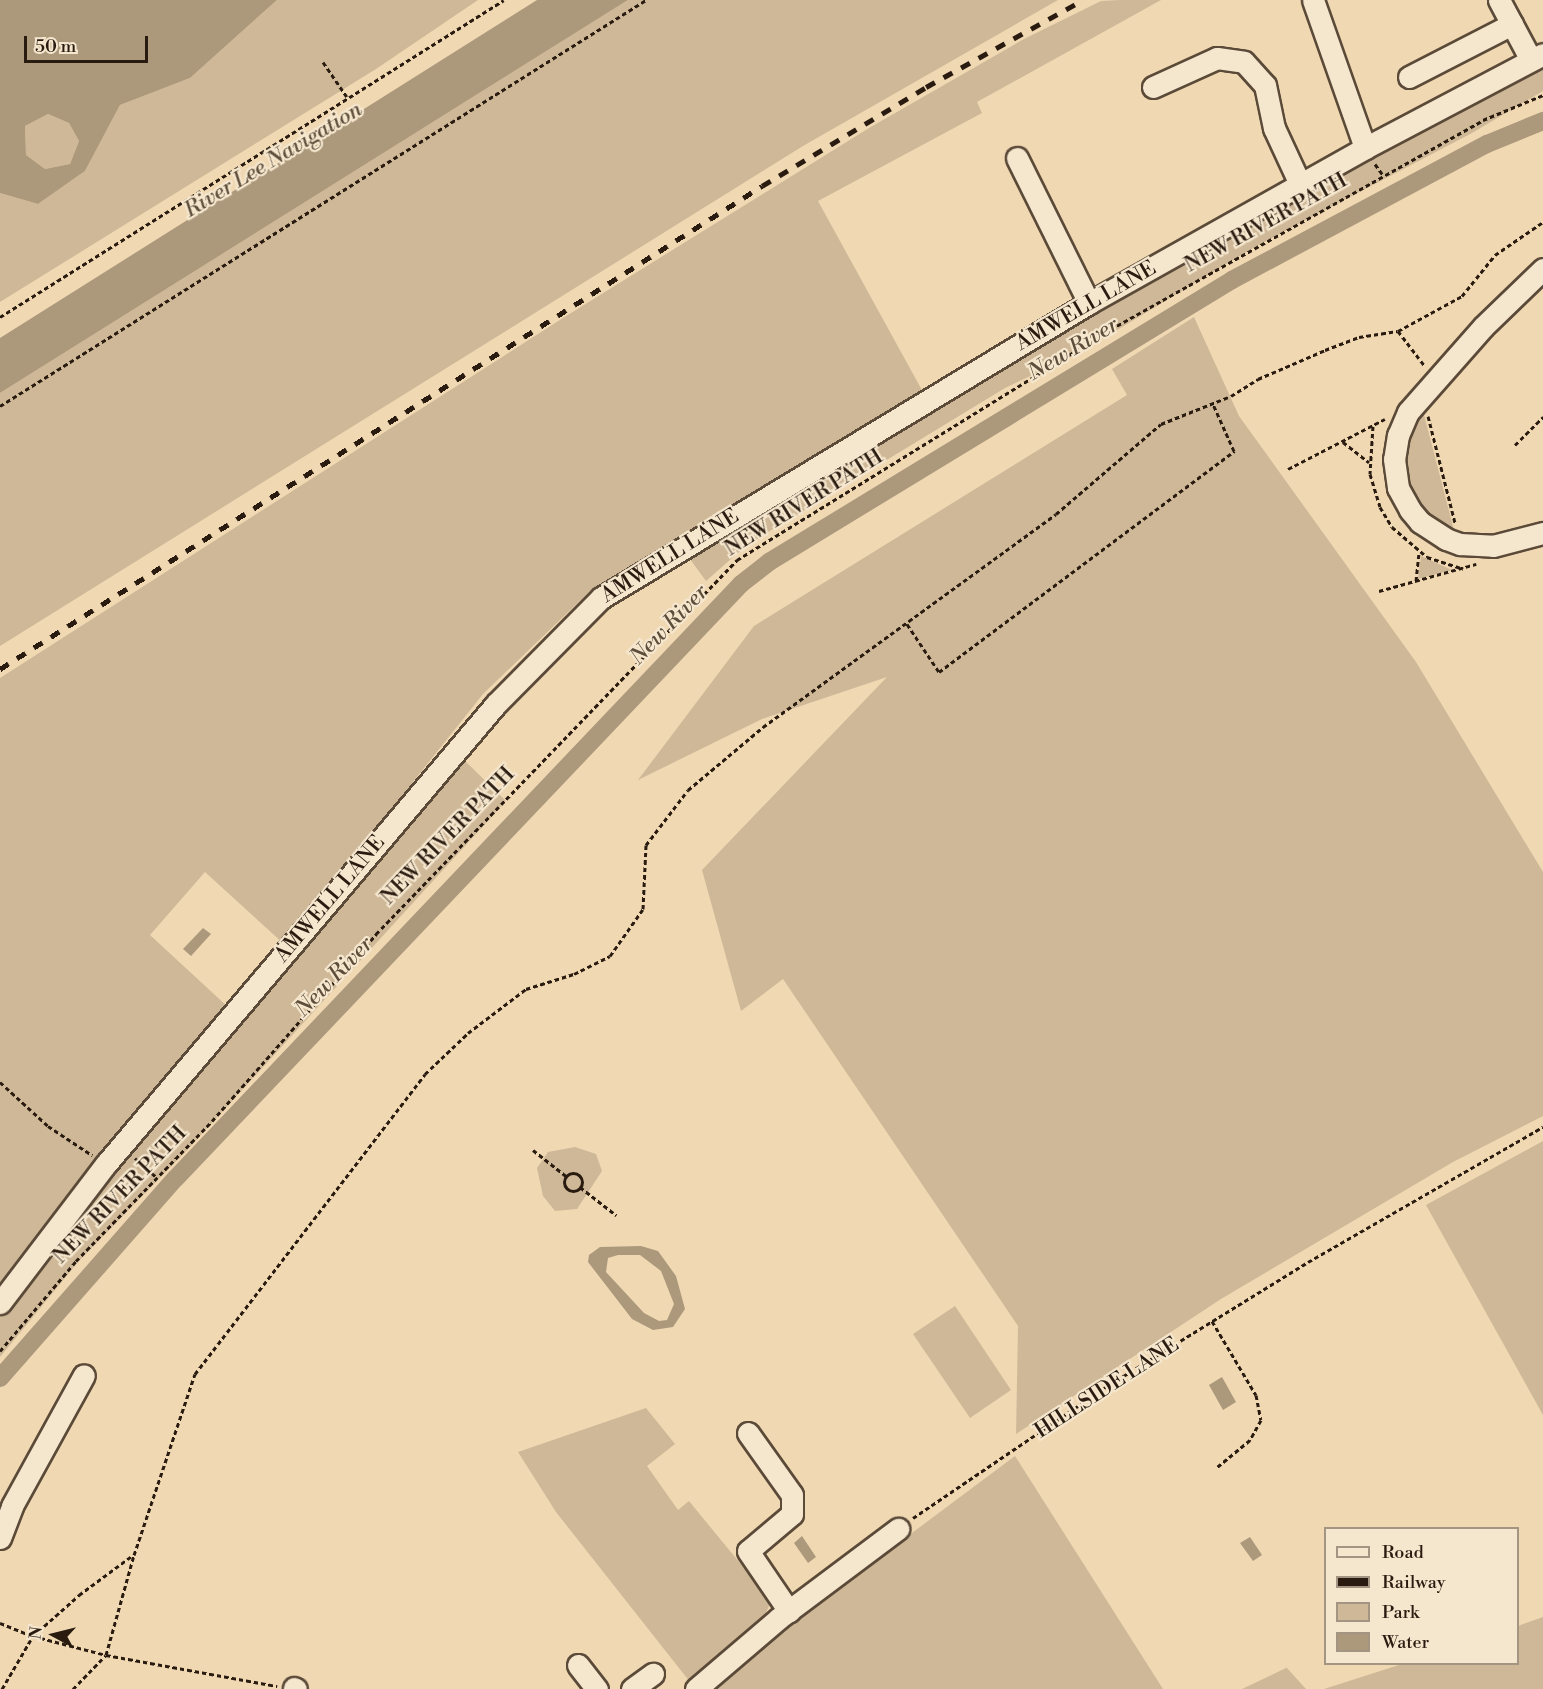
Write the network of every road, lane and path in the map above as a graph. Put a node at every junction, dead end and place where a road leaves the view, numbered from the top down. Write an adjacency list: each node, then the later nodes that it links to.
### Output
1 (504, 0): 11 (path)
2 (646, 0): 22 (path)
3 (1313, 0): 12 (street)
4 (1499, 0): 5 (street)
5 (1512, 24): 6 (street); 8 (street)
6 (1537, 57): 12 (street, AMWELL LANE)
7 (323, 62): 11 (path)
8 (1409, 77)
9 (1153, 87): 14 (street)
10 (1543, 95): 42 (path, NEW RIVER PATH)
11 (347, 97): 18 (path)
12 (1365, 148): 14 (street, AMWELL LANE)
13 (1017, 158): 17 (street)
14 (1300, 184): 17 (street, AMWELL LANE)
15 (1543, 222): 19 (path)
16 (1543, 269): 20 (street)
17 (1089, 303): 40 (street, AMWELL LANE)
18 (0, 317)
19 (1398, 331): 20 (path); 21 (path)
20 (1430, 387): 30 (path); 30 (street)
21 (1213, 404): 35 (path); 35 (path)
22 (0, 406)
23 (1389, 417): 25 (path)
24 (1543, 417): 26 (path)
25 (1343, 442): 27 (path); 28 (path)
26 (1515, 445)
27 (1369, 462)
28 (1288, 469)
29 (1543, 533): 30 (street)
30 (1460, 544)
31 (1419, 552): 33 (path)
32 (1478, 563): 33 (path)
33 (1416, 581): 34 (path)
34 (1379, 591)
35 (907, 624): 53 (path)
36 (0, 1082): 40 (path)
37 (1543, 1127): 46 (path, HILLSIDE LANE)
38 (533, 1150): 41 (path)
39 (129, 1154): 42 (path)
40 (106, 1164): 45 (street, AMWELL LANE)
41 (566, 1176): 43 (path); 43 (path)
42 (156, 1177): 47 (path, NEW RIVER PATH)
43 (580, 1187): 44 (path)
44 (616, 1215)
45 (0, 1303)
46 (1212, 1321): 50 (path); 51 (path, HILLSIDE LANE)
47 (0, 1351)
48 (84, 1375): 52 (street)
49 (748, 1433): 54 (street)
50 (1216, 1468)
51 (898, 1529): 54 (street)
52 (0, 1538)
53 (134, 1555): 56 (path); 57 (path)
54 (789, 1611): 65 (street)
55 (0, 1623): 56 (path)
56 (33, 1636): 57 (path); 61 (path)
57 (106, 1655): 60 (path); 62 (path)
58 (578, 1665): 63 (street)
59 (653, 1674): 64 (street)
60 (295, 1688)
61 (2, 1689)
62 (73, 1689)
63 (597, 1689)
64 (632, 1689)
65 (696, 1689)

